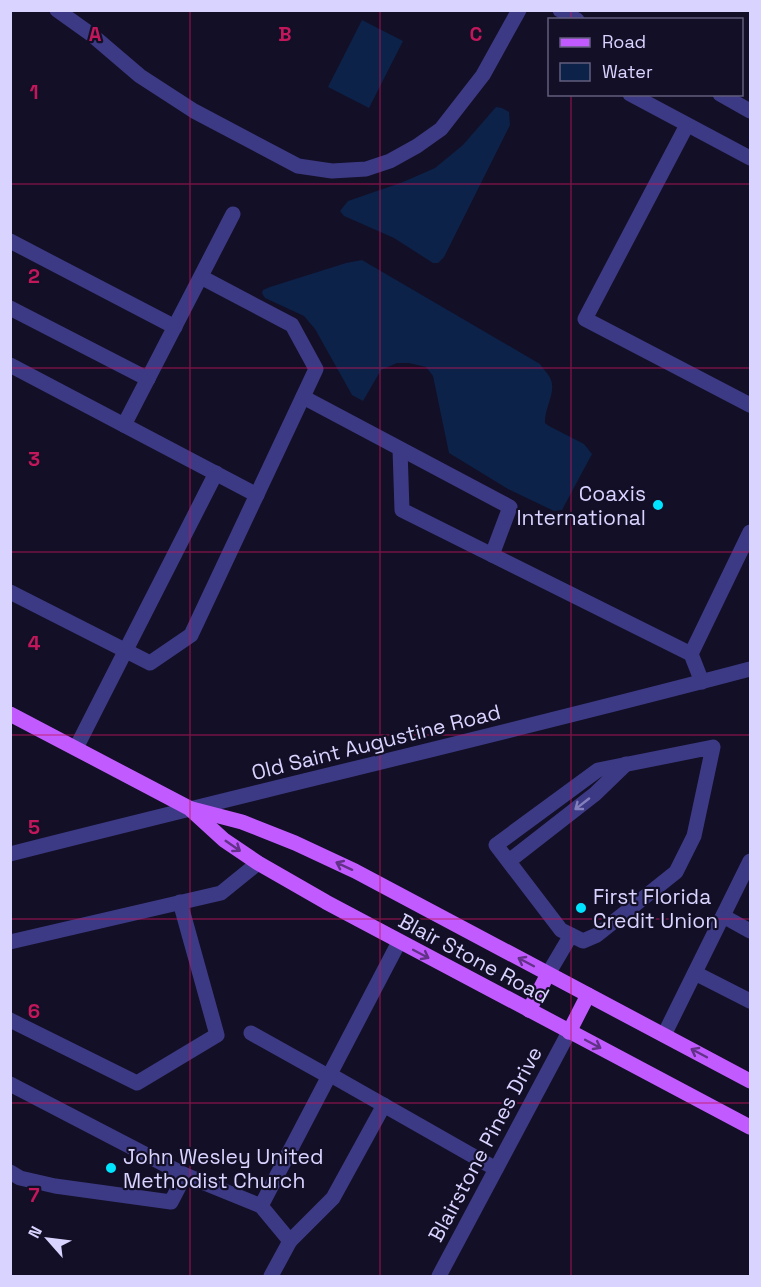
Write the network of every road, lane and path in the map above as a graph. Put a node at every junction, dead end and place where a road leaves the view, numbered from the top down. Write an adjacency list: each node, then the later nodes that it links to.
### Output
1 (57, 10): 2 (street)
2 (519, 10)
3 (560, 10): 4 (street)
4 (574, 18)
5 (634, 96): 8 (street)
6 (724, 96): 7 (street)
7 (750, 111)
8 (687, 125): 9 (street); 18 (street)
9 (750, 158)
10 (233, 214): 12 (street)
11 (10, 241): 14 (street)
12 (201, 277): 14 (street); 17 (street)
13 (10, 308): 16 (street)
14 (175, 327): 16 (street)
15 (10, 365): 19 (street)
16 (148, 379): 19 (street)
17 (303, 397): 20 (street); 22 (street)
18 (750, 405)
19 (124, 425): 21 (street)
20 (400, 449): 24 (street); 24 (street)
21 (216, 473): 22 (street); 26 (street)
22 (257, 495): 26 (street)
23 (750, 532): 27 (street)
24 (492, 555): 27 (street)
25 (10, 592): 26 (street)
26 (126, 651): 31 (street)
27 (691, 654): 29 (street)
28 (750, 669): 29 (street, Old Saint Augustine Road)
29 (702, 682): 32 (street, Old Saint Augustine Road)
30 (10, 714): 31 (main road, Blair Stone Road)
31 (76, 748): 32 (main road, Blair Stone Road)
32 (189, 808): 33 (street, Old Saint Augustine Road); 35 (main road, Blair Stone Road, one-way to 35); 43 (main road, Blair Stone Road, one-way to 32)
33 (10, 854)
34 (750, 861): 37 (street)
35 (258, 863): 36 (street); 41 (main road, Blair Stone Road)
36 (180, 902): 40 (street); 47 (street)
37 (723, 916): 38 (street); 42 (street)
38 (750, 931)
39 (571, 935): 39 (street); 43 (street)
40 (10, 942)
41 (399, 942): 46 (main road, Blair Stone Road, one-way to 46); 51 (street)
42 (695, 973): 45 (street); 50 (street)
43 (548, 974): 44 (main road, Blair Stone Road); 46 (main road)
44 (588, 995): 48 (main road); 50 (main road, Blair Stone Road)
45 (750, 1002)
46 (528, 1010): 48 (main road, Blair Stone Road)
47 (10, 1020)
48 (569, 1032): 55 (main road, Blair Stone Road, one-way to 55); 56 (street, Blairstone Pines Drive)
49 (251, 1033): 51 (street)
50 (664, 1035): 52 (main road, Blair Stone Road, one-way to 50)
51 (328, 1075): 54 (street); 59 (street)
52 (750, 1081)
53 (10, 1084): 58 (street)
54 (384, 1105): 56 (street); 60 (street)
55 (750, 1127)
56 (496, 1169): 62 (street, Blairstone Pines Drive)
57 (10, 1172): 58 (street)
58 (185, 1174): 59 (street)
59 (261, 1206): 60 (street)
60 (290, 1240): 61 (street)
61 (271, 1276)
62 (439, 1276)

